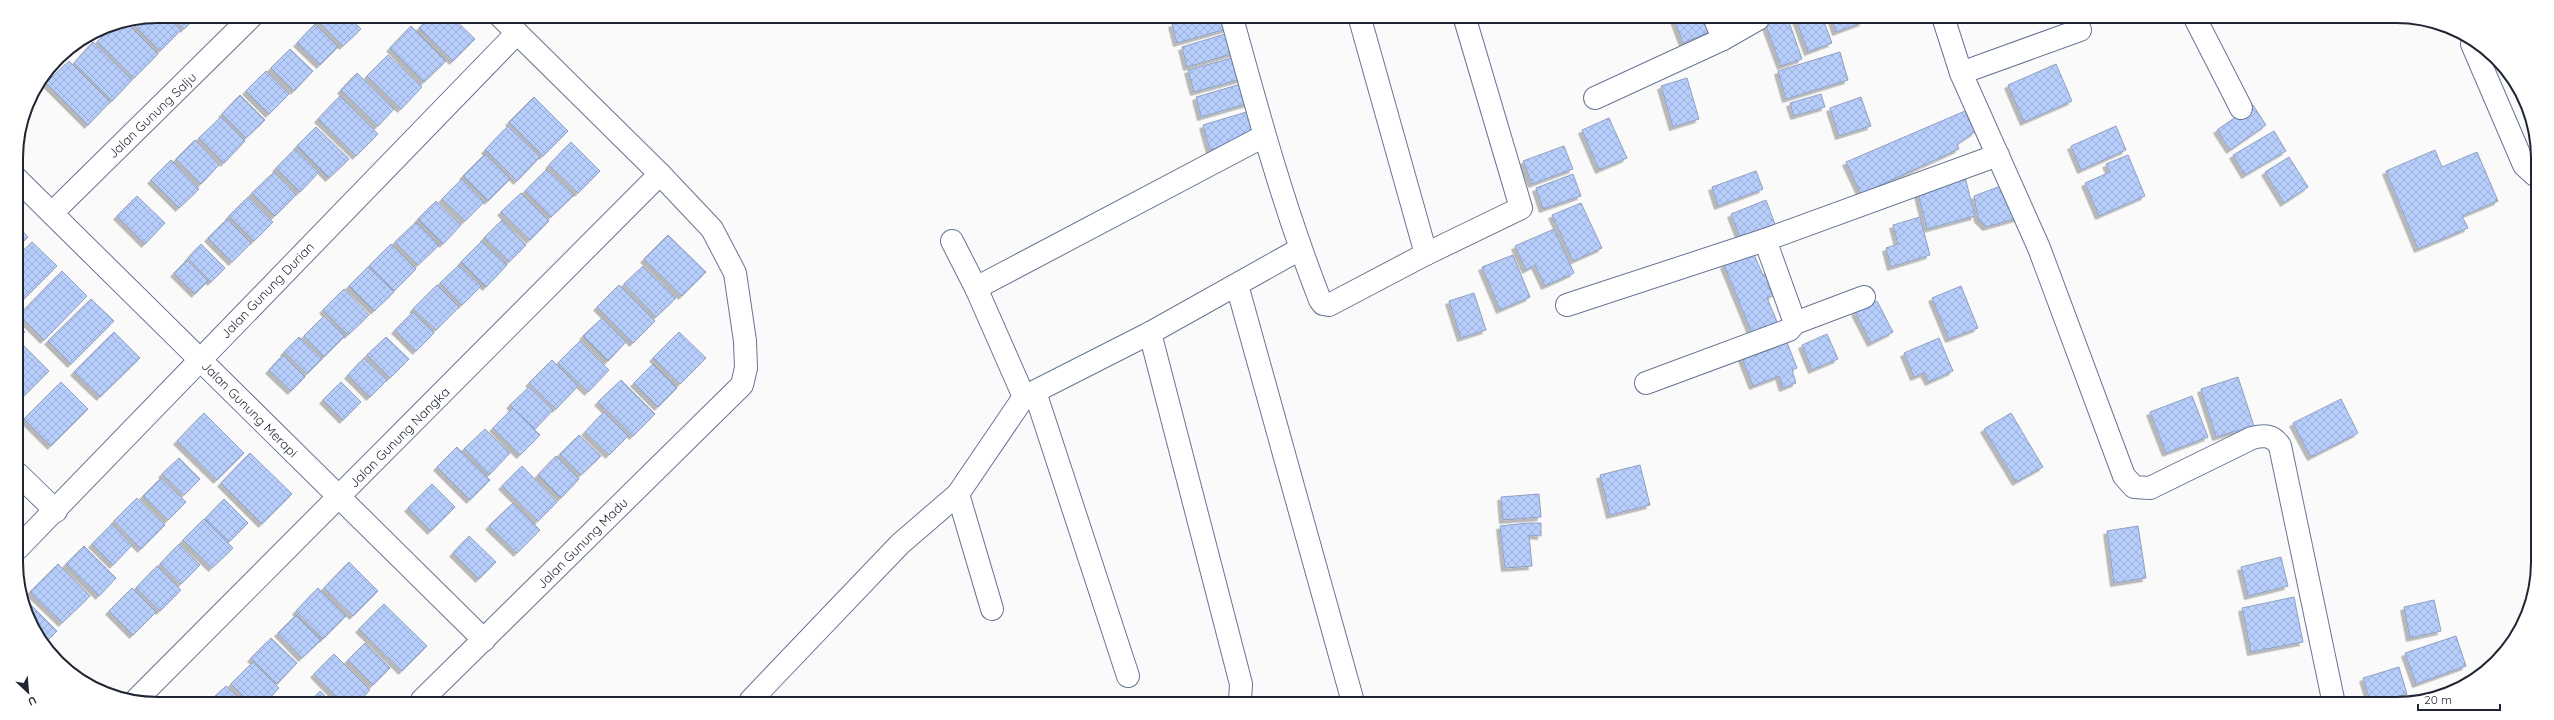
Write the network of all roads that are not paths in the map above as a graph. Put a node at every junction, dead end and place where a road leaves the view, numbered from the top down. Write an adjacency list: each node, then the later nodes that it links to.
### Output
1 (245, 23): 22 (street, Jalan Gunung Salju)
2 (507, 23): 11 (street)
3 (1233, 23): 17 (street)
4 (1361, 23): 26 (street)
5 (1466, 23): 26 (street)
6 (1717, 23): 12 (street)
7 (1751, 23): 12 (street)
8 (1949, 23): 14 (street)
9 (2198, 23): 16 (street)
10 (2080, 30): 14 (street)
11 (517, 34): 20 (street); 33 (street, Jalan Gunung Durian)
12 (1723, 39): 15 (street)
13 (2474, 48): 19 (street)
14 (1961, 73): 18 (street)
15 (1595, 98)
16 (2241, 108)
17 (1264, 136): 25 (street); 28 (street)
18 (1998, 155): 23 (street); 49 (street)
19 (2531, 171)
20 (660, 174): 38 (street, Jalan Gunung Nangka); 42 (street, Jalan Gunung Madu)
21 (23, 185): 22 (street, Jalan Gunung Merapi)
22 (52, 213): 33 (street, Jalan Gunung Merapi)
23 (1765, 240): 30 (street); 31 (street)
24 (952, 241): 28 (street)
25 (1300, 248): 26 (street); 27 (street)
26 (1426, 254)
27 (1237, 285): 32 (street); 48 (street)
28 (976, 288): 35 (street)
29 (1864, 297): 31 (street)
30 (1567, 305)
31 (1795, 323): 34 (street)
32 (1150, 333): 35 (street); 47 (street)
33 (200, 359): 38 (street, Jalan Gunung Merapi); 39 (street, Jalan Gunung Durian)
34 (1646, 383)
35 (1029, 395): 37 (street); 43 (street)
36 (23, 479): 39 (street)
37 (958, 494): 41 (street); 46 (street)
38 (338, 497): 42 (street, Jalan Gunung Merapi); 44 (street, Jalan Gunung Nangka)
39 (56, 511): 40 (street, Jalan Gunung Durian)
40 (23, 543)
41 (992, 609)
42 (484, 640): 45 (street, Jalan Gunung Madu)
43 (1128, 676)
44 (140, 696)
45 (425, 697)
46 (754, 697)
47 (1240, 697)
48 (1352, 697)
49 (2333, 697)

